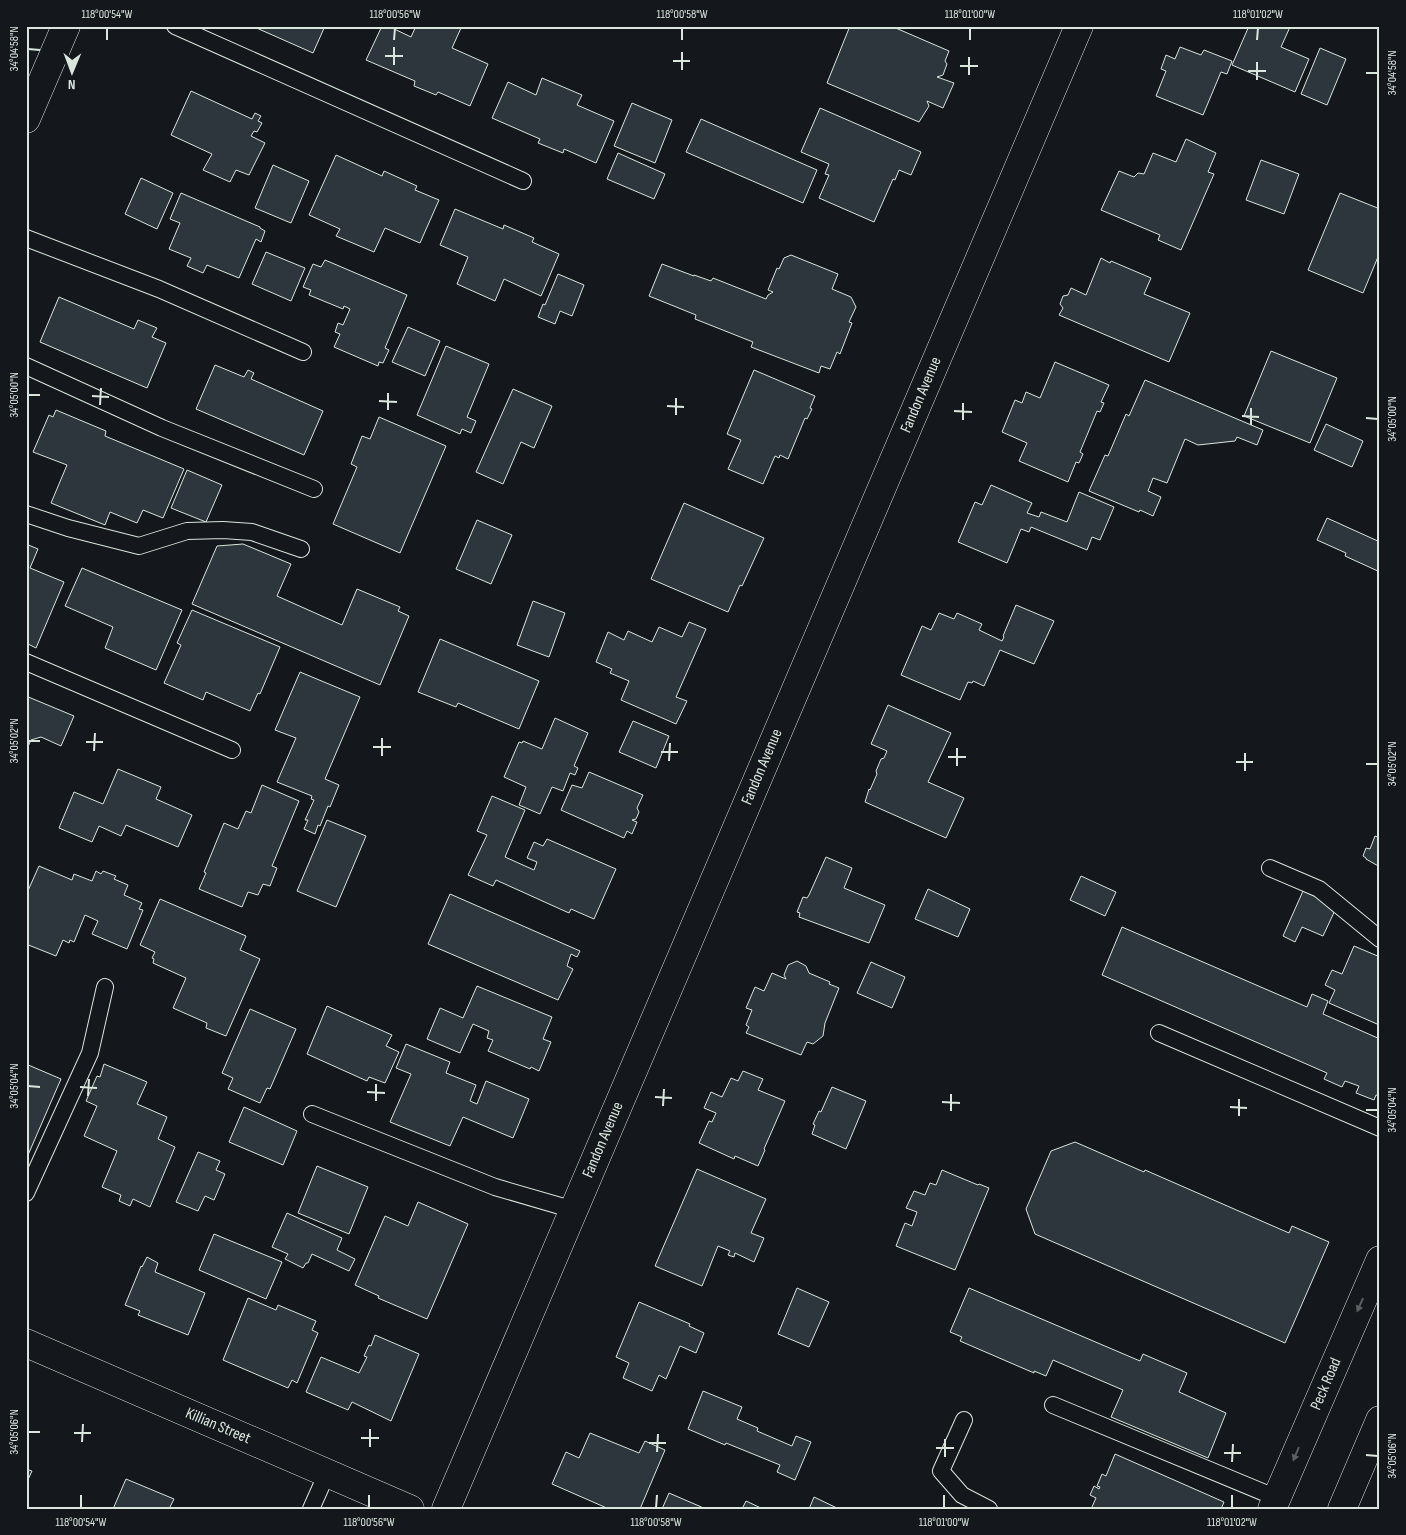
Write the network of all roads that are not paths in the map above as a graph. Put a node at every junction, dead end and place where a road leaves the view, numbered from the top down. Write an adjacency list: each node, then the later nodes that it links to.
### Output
1 (66, 26): 4 (street)
2 (174, 26): 5 (lane)
3 (1079, 26): 21 (street, Fandon Avenue)
4 (26, 119)
5 (523, 181)
6 (26, 238): 7 (lane)
7 (303, 352)
8 (26, 366): 9 (lane)
9 (314, 489)
10 (26, 514): 11 (lane)
11 (301, 549)
12 (26, 662): 13 (lane)
13 (232, 750)
14 (1270, 868): 15 (lane)
15 (1380, 939)
16 (105, 987): 20 (lane)
17 (1159, 1033): 19 (lane)
18 (312, 1114): 21 (lane)
19 (1380, 1128)
20 (26, 1193)
21 (574, 1210): 31 (street, Fandon Avenue)
22 (1380, 1260): 28 (street, Peck Road, one-way to 28)
23 (26, 1343): 27 (street, Killian Street)
24 (1053, 1405): 28 (lane)
25 (964, 1420): 32 (lane)
26 (1380, 1420): 33 (street)
27 (327, 1473): 29 (lane); 30 (street, Killian Street)
28 (1274, 1503)
29 (311, 1509)
30 (410, 1509)
31 (446, 1509)
32 (989, 1509)
33 (1342, 1509)

